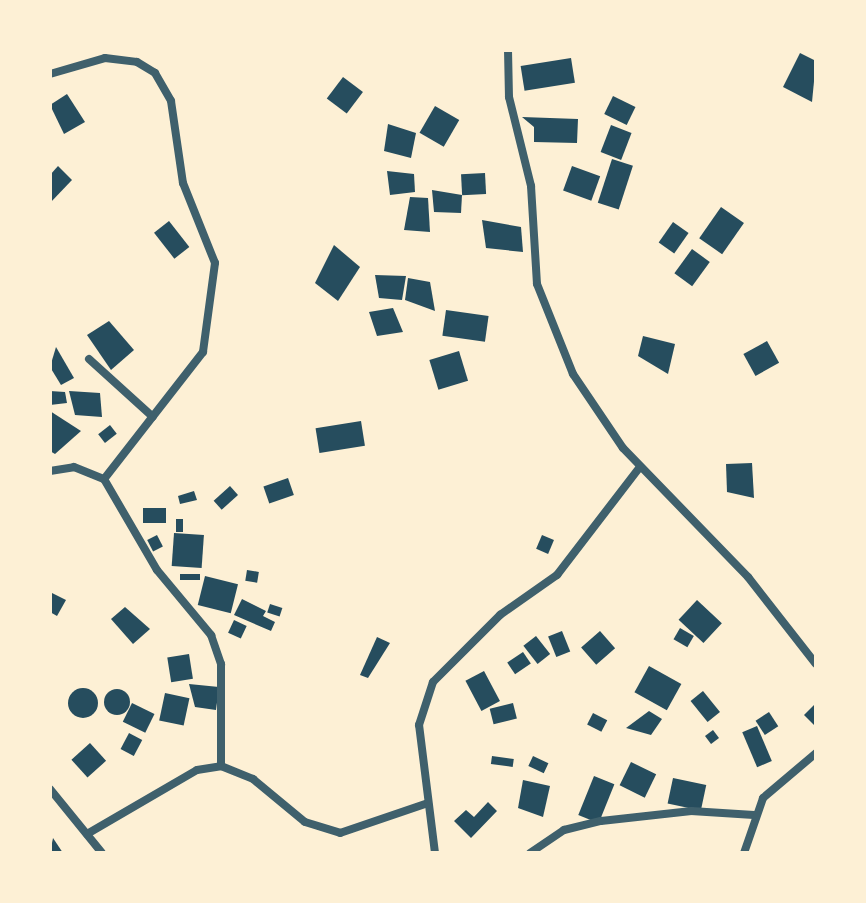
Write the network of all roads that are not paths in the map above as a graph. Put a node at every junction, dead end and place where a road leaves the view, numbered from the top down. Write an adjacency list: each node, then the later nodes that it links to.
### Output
1 (508, 50): 5 (street)
2 (50, 74): 4 (street)
3 (89, 359): 4 (street)
4 (154, 417): 7 (street)
5 (640, 467): 8 (street); 12 (street)
6 (50, 471): 7 (street)
7 (104, 479): 10 (street)
8 (816, 664)
9 (816, 753): 13 (street)
10 (221, 766): 12 (street); 14 (street)
11 (52, 795): 14 (street)
12 (428, 803): 16 (street)
13 (754, 814): 17 (street); 18 (street)
14 (87, 834): 15 (street)
15 (102, 853)
16 (435, 853)
17 (530, 853)
18 (744, 853)

